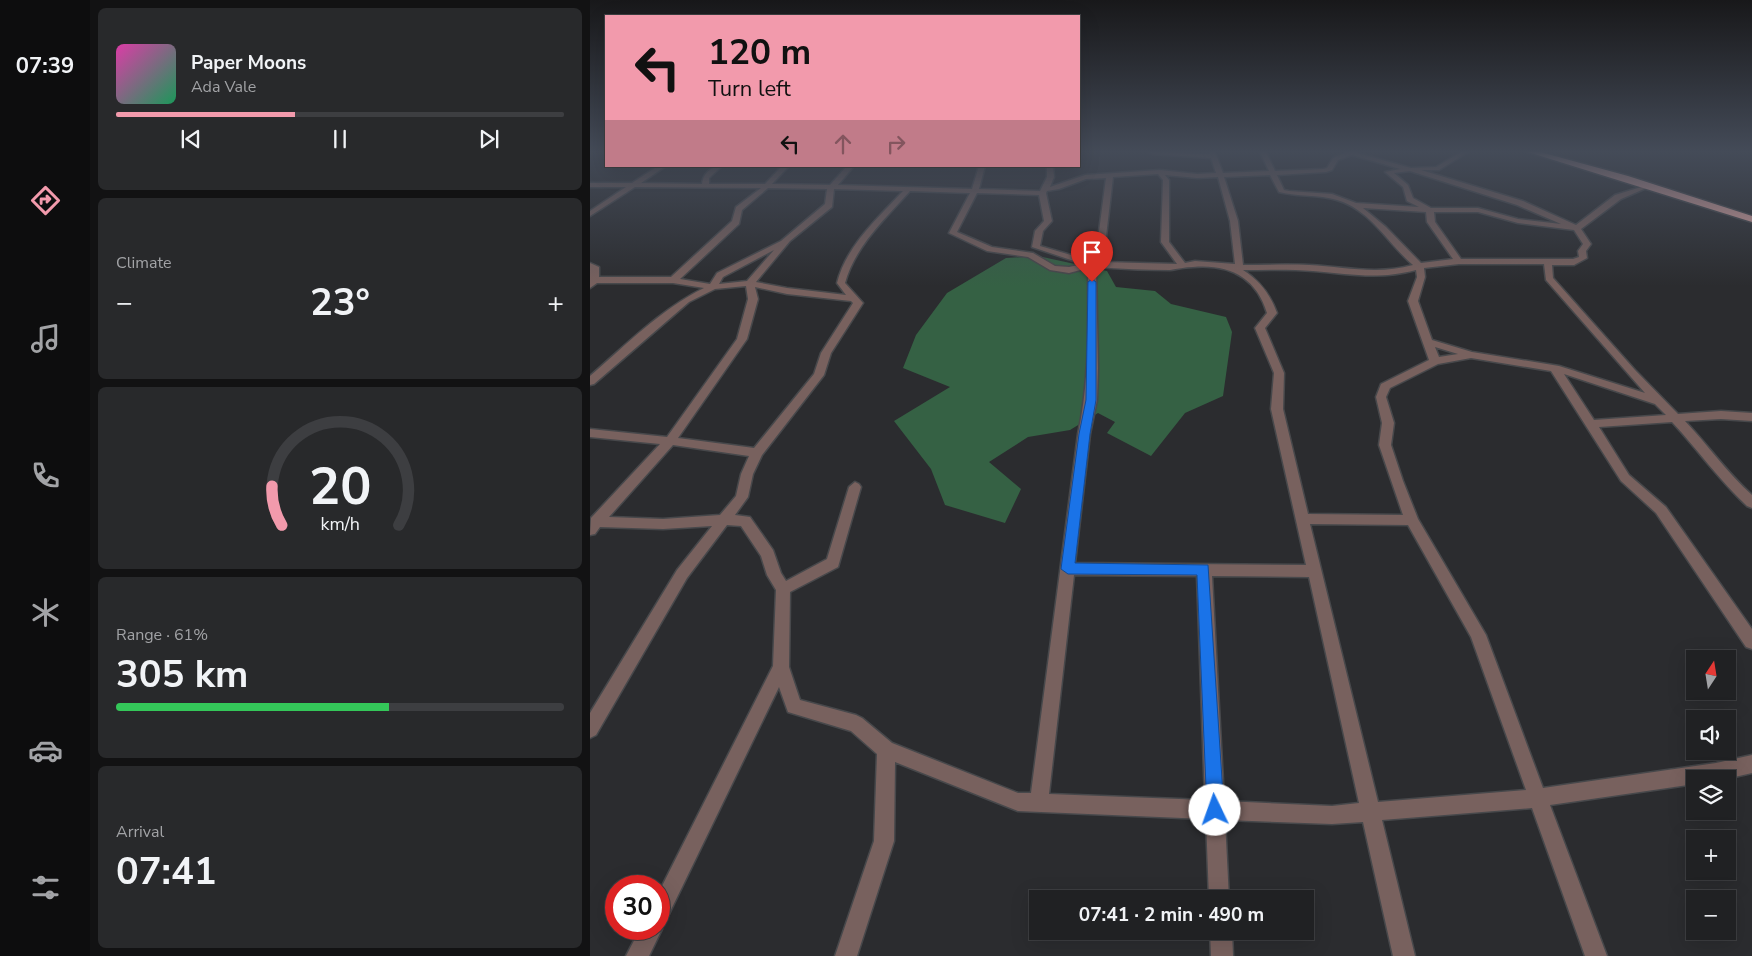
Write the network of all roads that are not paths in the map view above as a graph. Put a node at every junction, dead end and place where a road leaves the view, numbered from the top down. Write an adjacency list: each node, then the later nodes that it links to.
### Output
1 (618, 197): 17 (street)
2 (755, 197): 28 (street)
3 (830, 197): 20 (street)
4 (902, 197): 32 (street)
5 (972, 197): 23 (street)
6 (1044, 197): 23 (street)
7 (1107, 197): 23 (street)
8 (1166, 197): 24 (street)
9 (1228, 197): 27 (street)
10 (1314, 197): 15 (street)
11 (1409, 197): 16 (street)
12 (1499, 197): 19 (street)
13 (1619, 197): 19 (street)
14 (1684, 197): 18 (highway)
15 (1354, 205): 16 (street); 26 (street)
16 (1430, 210): 19 (street); 21 (street)
17 (590, 214)
18 (1752, 219)
19 (1577, 228): 22 (street)
20 (787, 239): 30 (street); 31 (street)
21 (1459, 260): 22 (street); 26 (street)
22 (1548, 262): 38 (street)
23 (1096, 264): 24 (street); 51 (street)
24 (1182, 265): 27 (street)
25 (590, 266): 29 (street)
26 (1420, 266): 27 (street); 33 (street)
27 (1236, 267): 47 (street)
28 (673, 280): 29 (street); 31 (street)
29 (592, 282)
30 (750, 283): 31 (street); 32 (street); 43 (street)
31 (713, 287): 37 (street)
32 (853, 298): 44 (street)
33 (1429, 342): 34 (street); 35 (street)
34 (1471, 355): 35 (street); 36 (street)
35 (1434, 361): 49 (street)
36 (1555, 368): 38 (street); 41 (street)
37 (590, 382)
38 (1662, 402): 39 (street)
39 (1676, 417): 40 (street); 41 (street); 46 (street)
40 (1752, 417)
41 (1590, 424): 55 (street)
42 (590, 433): 43 (street)
43 (670, 441): 44 (street); 50 (street)
44 (758, 453): 48 (street)
45 (855, 487): 54 (street)
46 (1752, 503)
47 (1303, 519): 49 (street); 53 (street)
48 (723, 520): 50 (street); 54 (street); 57 (street)
49 (1412, 520): 60 (street)
50 (593, 526)
51 (1068, 569): 52 (street); 61 (street)
52 (1204, 569): 53 (street); 62 (street)
53 (1315, 571): 63 (street)
54 (783, 589): 56 (street)
55 (1752, 642)
56 (780, 667): 58 (street); 64 (street)
57 (590, 729)
58 (886, 750): 61 (street); 69 (street)
59 (1752, 764): 60 (street)
60 (1537, 798): 63 (street); 72 (street)
61 (1039, 803): 62 (street)
62 (1215, 810): 63 (street); 65 (street)
63 (1372, 812): 71 (street)
64 (670, 890)
65 (1219, 890)
66 (645, 940): 68 (street)
67 (1221, 940): 70 (street)
68 (637, 956)
69 (846, 956)
70 (1222, 956)
71 (1404, 956)
72 (1596, 956)

